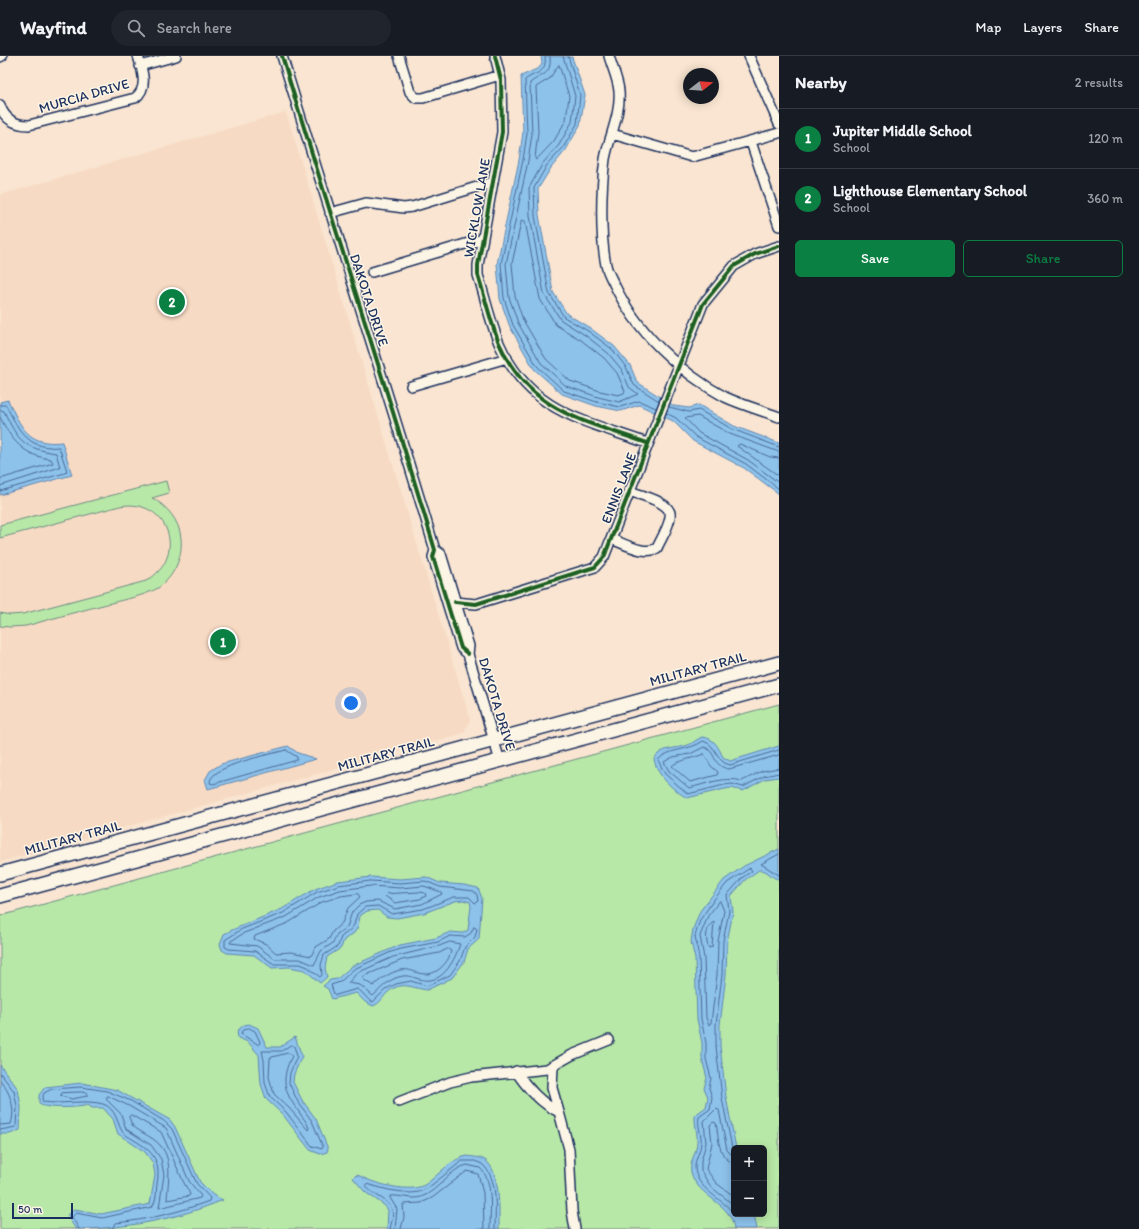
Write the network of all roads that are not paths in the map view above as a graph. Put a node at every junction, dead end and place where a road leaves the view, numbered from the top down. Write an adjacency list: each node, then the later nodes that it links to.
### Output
1 (138, 56): 8 (street)
2 (176, 56): 8 (street, MURCIA DRIVE)
3 (282, 56): 16 (street, DAKOTA DRIVE)
4 (399, 56): 9 (street)
5 (495, 56): 9 (street, WICKLOW LANE)
6 (609, 56): 13 (street)
7 (749, 56): 11 (street)
8 (140, 66): 10 (street, MURCIA DRIVE)
9 (500, 75): 15 (street, WICKLOW LANE)
10 (0, 108)
11 (779, 124)
12 (779, 133): 14 (street)
13 (612, 134): 14 (street); 22 (street)
14 (751, 142): 17 (street)
15 (493, 182): 16 (street); 18 (street, WICKLOW LANE)
16 (330, 213): 28 (street, DAKOTA DRIVE)
17 (779, 226)
18 (482, 239): 20 (street); 21 (street, WICKLOW LANE)
19 (779, 246): 22 (street, ENNIS LANE)
20 (372, 272)
21 (507, 358): 23 (street); 25 (street, WICKLOW LANE)
22 (680, 365): 24 (street); 25 (street, ENNIS LANE)
23 (411, 386)
24 (779, 417)
25 (647, 443): 26 (street, ENNIS LANE)
26 (629, 491): 27 (street, ENNIS LANE); 27 (street)
27 (611, 539): 30 (street, ENNIS LANE)
28 (435, 550): 29 (street, DAKOTA DRIVE); 32 (street, DAKOTA DRIVE)
29 (455, 602): 30 (street, ENNIS LANE); 31 (street, DAKOTA DRIVE)
30 (476, 604): 31 (street)
31 (461, 621): 32 (street, DAKOTA DRIVE)
32 (468, 654): 35 (street, DAKOTA DRIVE)
33 (779, 663): 35 (main road, MILITARY TRAIL)
34 (779, 685): 36 (main road)
35 (494, 741): 36 (street, DAKOTA DRIVE); 37 (main road, MILITARY TRAIL)
36 (500, 761): 38 (main road)
37 (0, 874)
38 (0, 896)
39 (609, 1040): 40 (street)
40 (553, 1067): 41 (street); 43 (street)
41 (516, 1071): 42 (street); 43 (street)
42 (399, 1102)
43 (559, 1112): 44 (street)
44 (575, 1229)

